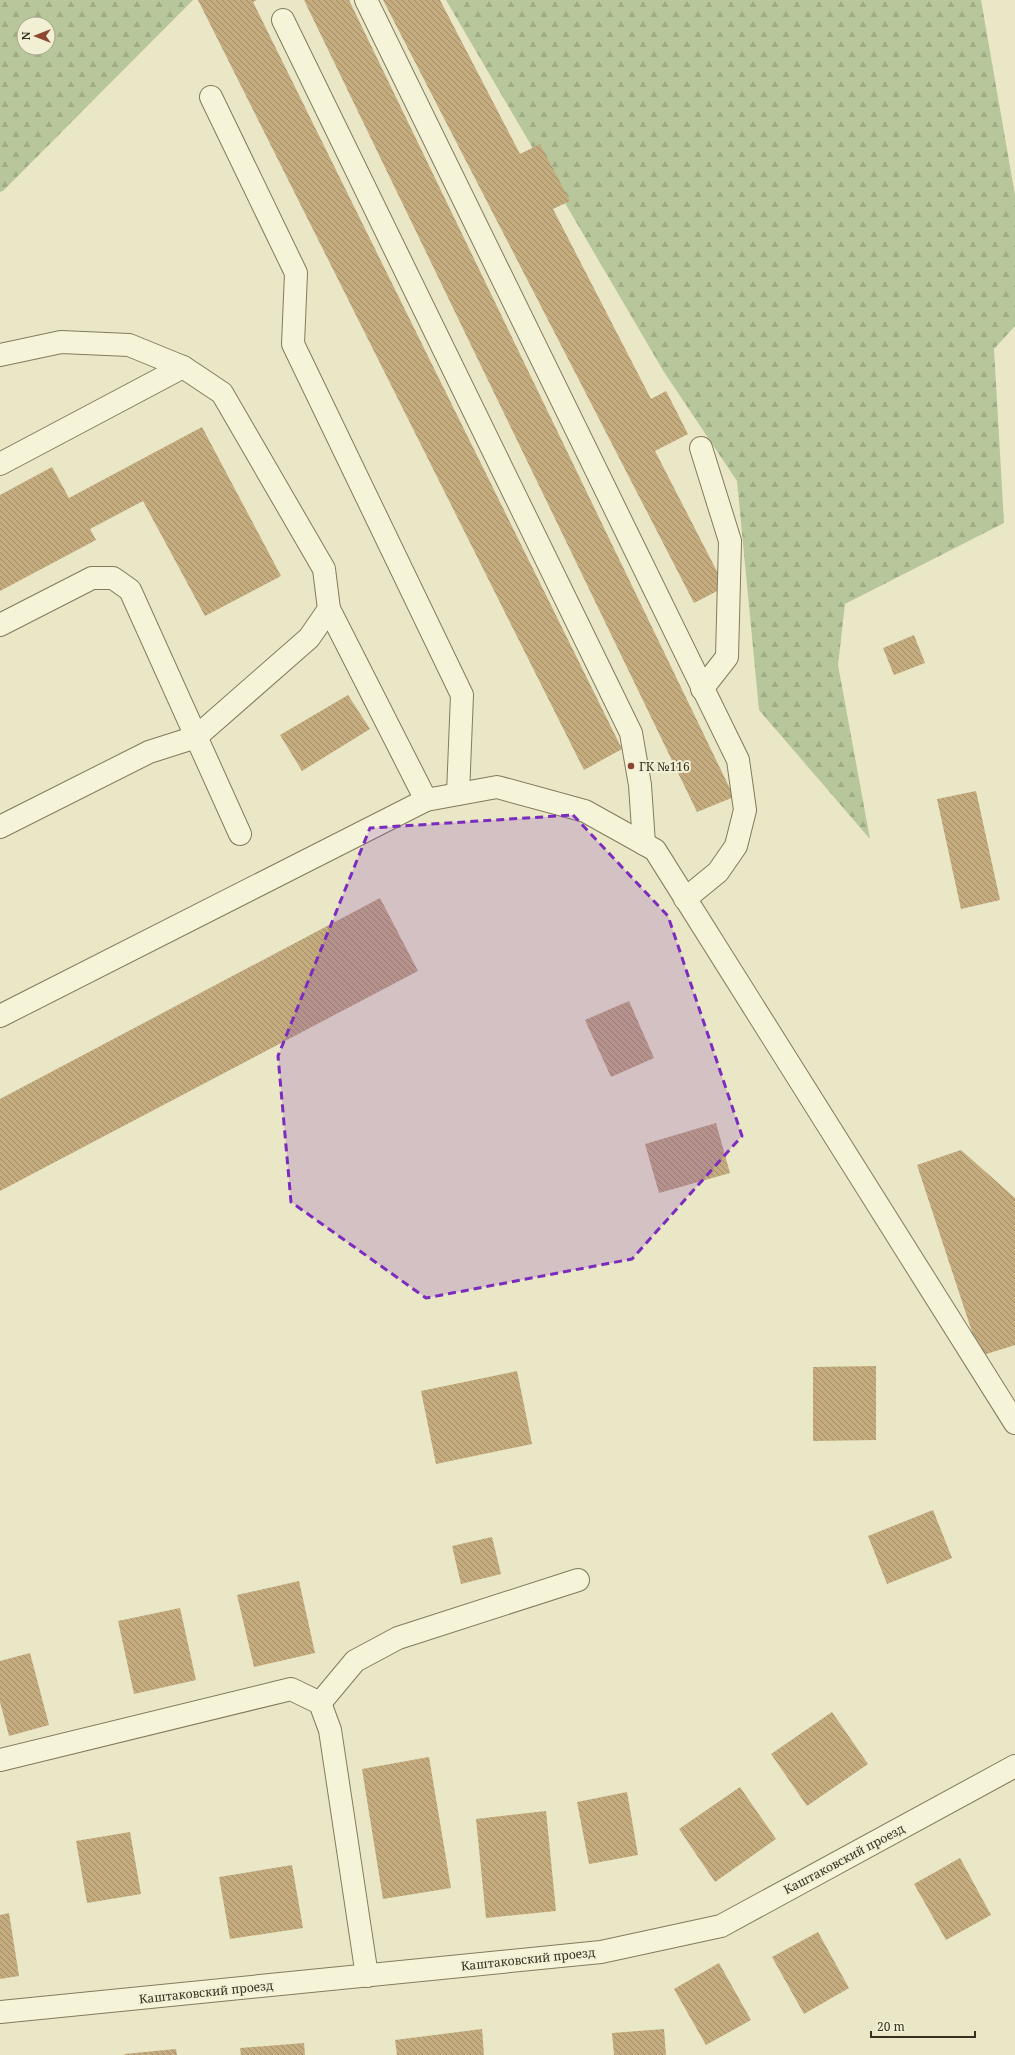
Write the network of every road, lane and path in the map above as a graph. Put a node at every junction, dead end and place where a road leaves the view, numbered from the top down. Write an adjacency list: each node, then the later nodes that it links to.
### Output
1 (366, 0): 10 (street)
2 (283, 20): 16 (street)
3 (211, 97): 12 (street)
4 (0, 355): 5 (street)
5 (183, 367): 7 (street); 8 (street)
6 (701, 448): 10 (street)
7 (0, 464)
8 (329, 609): 11 (street); 13 (street)
9 (0, 625): 11 (street)
10 (702, 689): 17 (street)
11 (196, 737): 14 (street); 15 (street)
12 (458, 794): 13 (street); 16 (street)
13 (426, 800): 18 (street)
14 (0, 827)
15 (240, 834)
16 (644, 844): 17 (street)
17 (685, 899): 19 (street)
18 (0, 1016)
19 (1015, 1423)
20 (578, 1580): 21 (street)
21 (320, 1703): 22 (street); 24 (street)
22 (0, 1760)
23 (1015, 1766): 24 (street, Каштаковский проезд)
24 (367, 1976): 25 (street, Каштаковский проезд)
25 (0, 2012)

